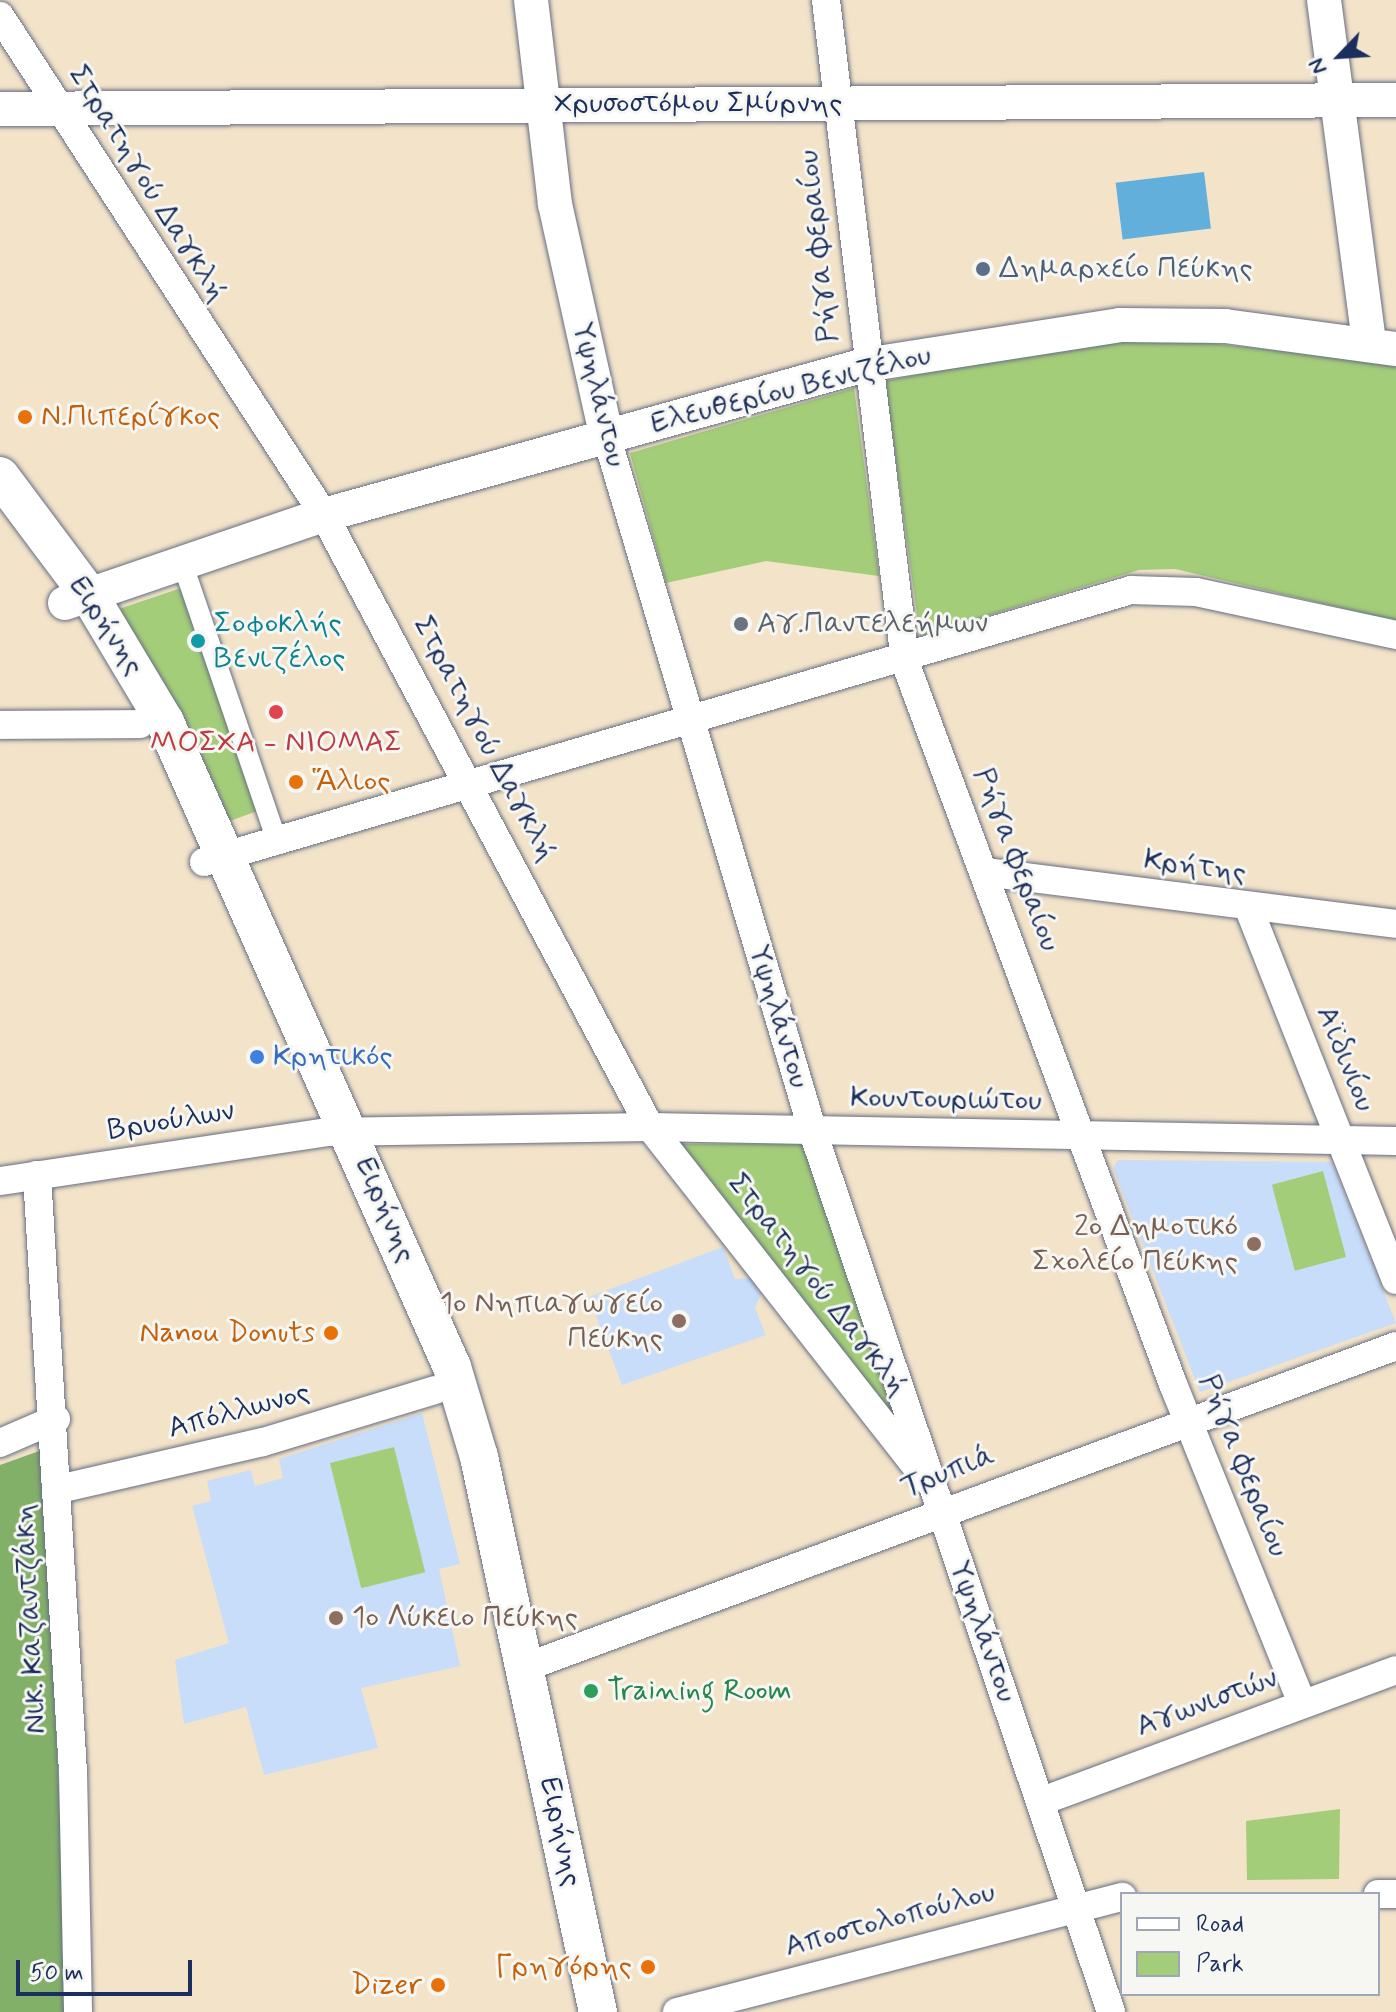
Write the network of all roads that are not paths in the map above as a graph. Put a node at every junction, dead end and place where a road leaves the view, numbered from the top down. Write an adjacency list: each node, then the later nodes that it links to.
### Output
1 (531, 0): 7 (street, Υψηλάντου)
2 (826, 0): 8 (street, Ρήγα Φεραίου)
3 (1324, 0): 5 (street)
4 (0, 16): 10 (street, Στρατηγού Δαγκλή)
5 (1335, 100): 6 (street, Χρυσοστόμου Σμύρνης); 8 (street, Χρυσοστόμου Σμύρνης); 11 (street)
6 (1396, 100)
7 (544, 104): 8 (street, Χρυσοστόμου Σμύρνης); 10 (street, Χρυσοστόμου Σμύρνης); 13 (street, Υψηλάντου)
8 (837, 104): 12 (street, Ρήγα Φεραίου)
9 (0, 109): 10 (street, Χρυσοστόμου Σμύρνης)
10 (60, 109): 15 (street, Στρατηγού Δαγκλή)
11 (1382, 347): 12 (street, Ελευθερίου Βενιζέλου)
12 (865, 365): 13 (street, Ελευθερίου Βενιζέλου); 20 (street, Ρήγα Φεραίου)
13 (607, 438): 15 (street, Ελευθερίου Βενιζέλου); 21 (street, Υψηλάντου)
14 (0, 476): 18 (main road, Ειρήνης)
15 (324, 515): 17 (street, Ελευθερίου Βενιζέλου); 24 (street, Στρατηγού Δαγκλή)
16 (0, 518): 18 (main road, Ειρήνης)
17 (182, 562): 18 (street, Ελευθερίου Βενιζέλου); 25 (street)
18 (77, 599): 22 (main road, Ειρήνης); 26 (main road, Ειρήνης)
19 (1396, 635): 20 (street)
20 (905, 662): 21 (street); 27 (street, Ρήγα Φεραίου)
21 (688, 721): 24 (street); 32 (street, Υψηλάντου)
22 (140, 724): 23 (street); 26 (main road, Ειρήνης)
23 (0, 725)
24 (470, 784): 25 (street); 30 (street, Στρατηγού Δαγκλή)
25 (277, 841): 26 (street)
26 (215, 858): 31 (main road, Ειρήνης)
27 (985, 872): 28 (street, Κρήτης); 33 (street, Ρήγα Φεραίου)
28 (1249, 909): 29 (street, Κρήτης); 34 (street, Αϊδινίου)
29 (1396, 924)
30 (650, 1127): 31 (street, Κουντουριώτου); 32 (street, Κουντουριώτου); 44 (street, Στρατηγού Δαγκλή)
31 (339, 1132): 36 (street, Βρυούλων); 40 (main road, Ειρήνης); 47 (main road, Ειρήνης)
32 (813, 1132): 33 (street, Κουντουριώτου); 44 (street, Υψηλάντου)
33 (1082, 1137): 34 (street, Κουντουριώτου); 42 (street, Ρήγα Φεραίου)
34 (1340, 1138): 35 (street, Κουντουριώτου); 38 (street, Αϊδινίου)
35 (1396, 1141)
36 (37, 1175): 37 (street, Βρυούλων); 41 (street, Νικ. Καζαντζάκη)
37 (0, 1181)
38 (1396, 1280)
39 (1396, 1346): 42 (street, Τρυπιά)
40 (435, 1390): 45 (street, Απόλλωνος); 54 (main road, Ειρήνης)
41 (56, 1419): 43 (street); 45 (street, Νικ. Καζαντζάκη)
42 (1187, 1419): 46 (street, Τρυπιά); 49 (street, Ρήγα Φεραίου)
43 (0, 1443)
44 (927, 1480): 46 (street, Υψηλάντου)
45 (59, 1489): 53 (street, Νικ. Καζαντζάκη)
46 (939, 1512): 47 (street, Τρυπιά); 50 (street, Υψηλάντου)
47 (526, 1667): 55 (main road, Ειρήνης)
48 (1396, 1670): 49 (street, Αγωνιστών)
49 (1302, 1704): 50 (street, Αγωνιστών)
50 (1042, 1801): 52 (street, Υψηλάντου)
51 (1120, 1897): 52 (street, Αποστολοπούλου)
52 (1073, 1905): 56 (street, Αποστολοπούλου); 57 (street, Υψηλάντου)
53 (78, 2012)
54 (574, 2012)
55 (598, 2012)
56 (677, 2012)
57 (1111, 2012)

